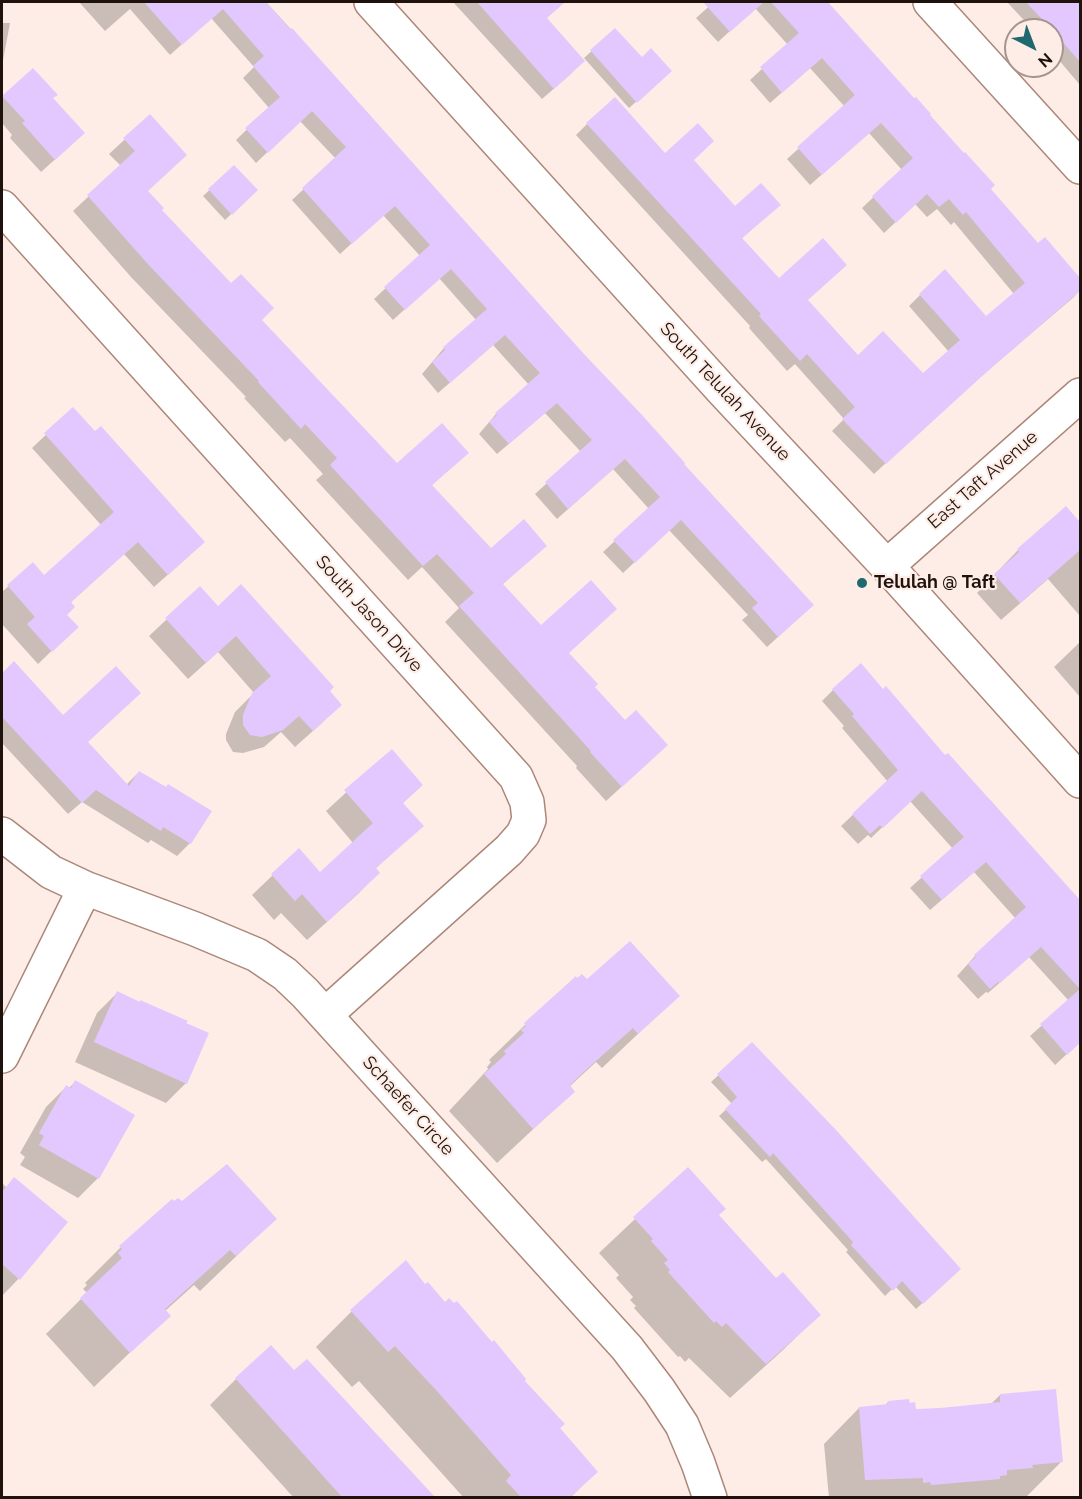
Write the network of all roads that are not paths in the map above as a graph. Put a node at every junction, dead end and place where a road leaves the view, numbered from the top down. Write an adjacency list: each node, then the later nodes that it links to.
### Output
1 (371, 2): 6 (street, South Telulah Avenue)
2 (930, 2): 3 (street)
3 (1080, 167)
4 (2, 207): 10 (street, South Jason Drive)
5 (1080, 395): 6 (street, East Taft Avenue)
6 (887, 566): 7 (street, South Telulah Avenue)
7 (1080, 781)
8 (2, 834): 9 (street, Schaefer Circle)
9 (85, 888): 10 (street, Schaefer Circle); 11 (street)
10 (325, 1015): 12 (street, Schaefer Circle)
11 (2, 1056)
12 (710, 1497)

